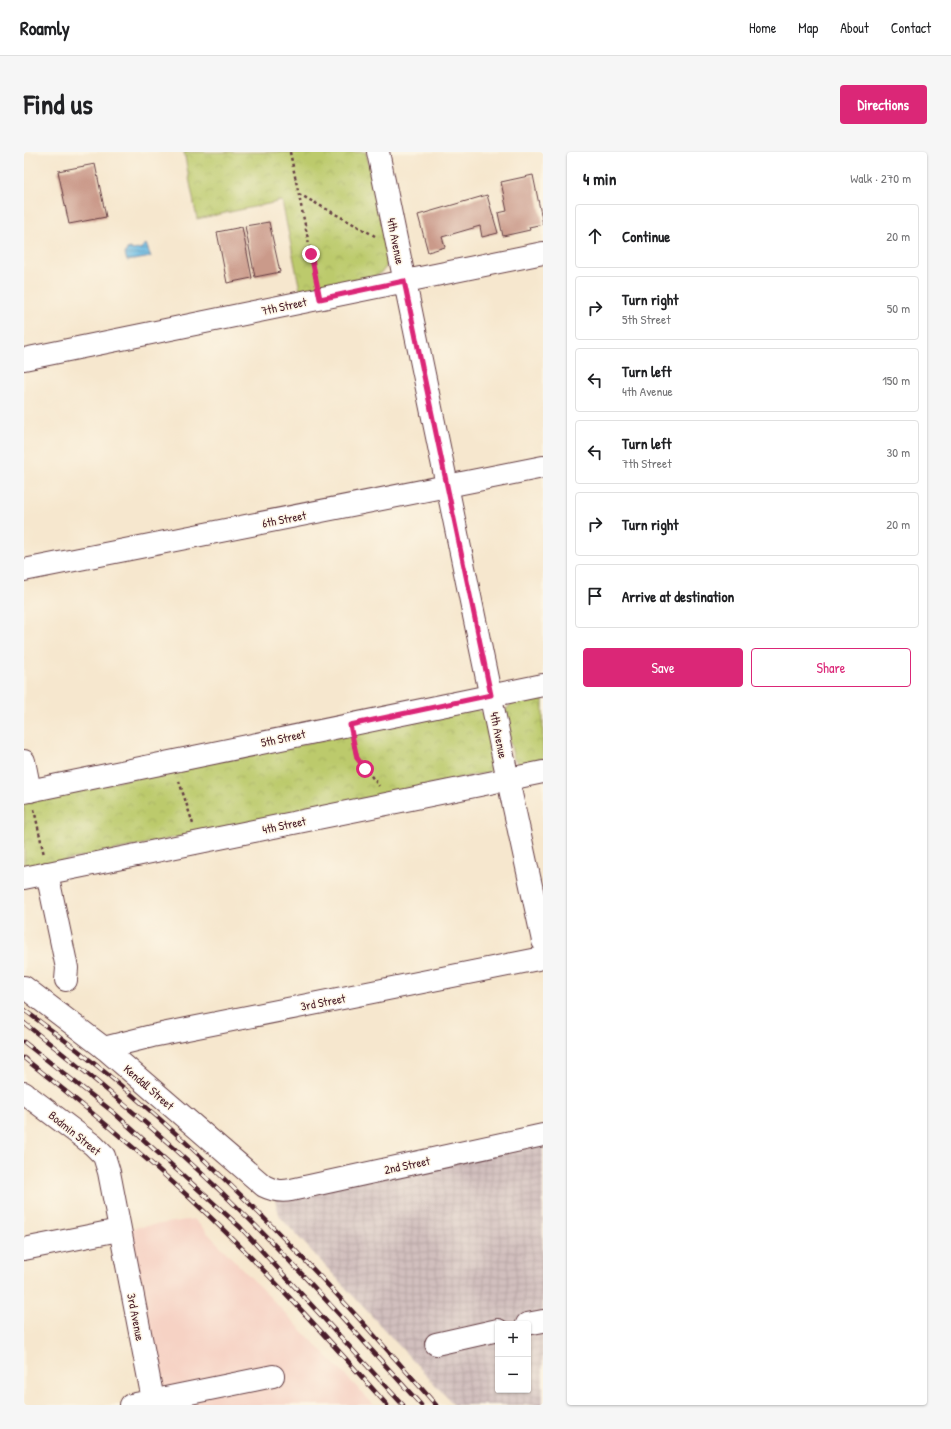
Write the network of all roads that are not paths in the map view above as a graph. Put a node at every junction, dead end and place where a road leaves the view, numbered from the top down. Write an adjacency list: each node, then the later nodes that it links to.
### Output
1 (378, 152): 3 (street, 4th Avenue)
2 (543, 253): 3 (street, 7th Street)
3 (404, 281): 4 (street, 7th Street); 6 (street, 4th Avenue)
4 (24, 359)
5 (543, 467): 6 (street, 6th Street)
6 (448, 487): 7 (street, 6th Street); 9 (street, 4th Avenue)
7 (24, 570)
8 (543, 685): 9 (street, 5th Street)
9 (491, 695): 12 (street, 4th Avenue); 13 (street, 5th Street)
10 (24, 761): 13 (street)
11 (543, 772): 12 (street, 4th Street)
12 (508, 780): 14 (street, 4th Street); 16 (street, 4th Avenue)
13 (27, 792)
14 (47, 873): 15 (street, 4th Street); 18 (street)
15 (24, 878)
16 (543, 941)
17 (543, 958): 20 (street, 3rd Street)
18 (66, 980)
19 (24, 987): 20 (street, Kendall Street)
20 (104, 1048): 23 (street, Kendall Street)
21 (24, 1093): 24 (street, Bodmin Street)
22 (543, 1135): 23 (street, 2nd Street)
23 (272, 1190)
24 (119, 1230): 25 (street); 31 (street, 3rd Avenue)
25 (24, 1249)
26 (543, 1321): 27 (street)
27 (531, 1323)
28 (495, 1331): 29 (street)
29 (436, 1344)
30 (273, 1376): 31 (street)
31 (154, 1403): 32 (street)
32 (131, 1405)

